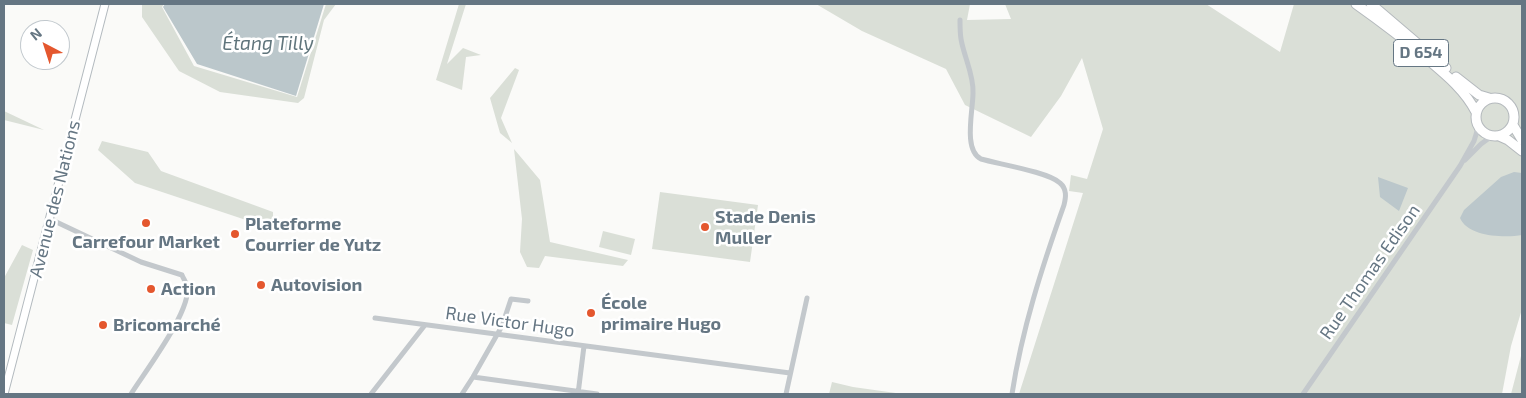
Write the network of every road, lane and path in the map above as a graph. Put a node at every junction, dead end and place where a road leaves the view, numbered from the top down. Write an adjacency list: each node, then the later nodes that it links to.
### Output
1 (105, 4): 13 (main road, Avenue des Nations)
2 (1356, 4): 6 (highway, D 654)
3 (1371, 4): 5 (highway, D 654)
4 (960, 20): 30 (street)
5 (1489, 98): 6 (highway); 7 (highway)
6 (1476, 112): 8 (highway)
7 (1512, 125): 9 (highway); 10 (highway)
8 (1478, 128): 9 (highway); 12 (street)
9 (1496, 136): 11 (highway); 12 (street)
10 (1522, 140)
11 (1522, 151)
12 (1460, 166): 31 (street, Rue Thomas Edison)
13 (50, 218): 21 (main road, Avenue des Nations); 25 (street)
14 (807, 298): 20 (street)
15 (528, 301): 18 (street)
16 (375, 318): 17 (street, Rue Victor Hugo)
17 (425, 325): 18 (street, Rue Victor Hugo); 26 (street)
18 (497, 335): 19 (street, Rue Victor Hugo); 22 (street)
19 (584, 346): 20 (street, Rue Victor Hugo); 23 (street)
20 (790, 373): 29 (street)
21 (6, 376): 24 (main road, Avenue des Nations)
22 (473, 377): 23 (street); 27 (street)
23 (578, 393): 28 (street)
24 (4, 394)
25 (131, 394)
26 (371, 394)
27 (462, 394)
28 (597, 394)
29 (786, 394)
30 (1012, 394)
31 (1302, 394)

